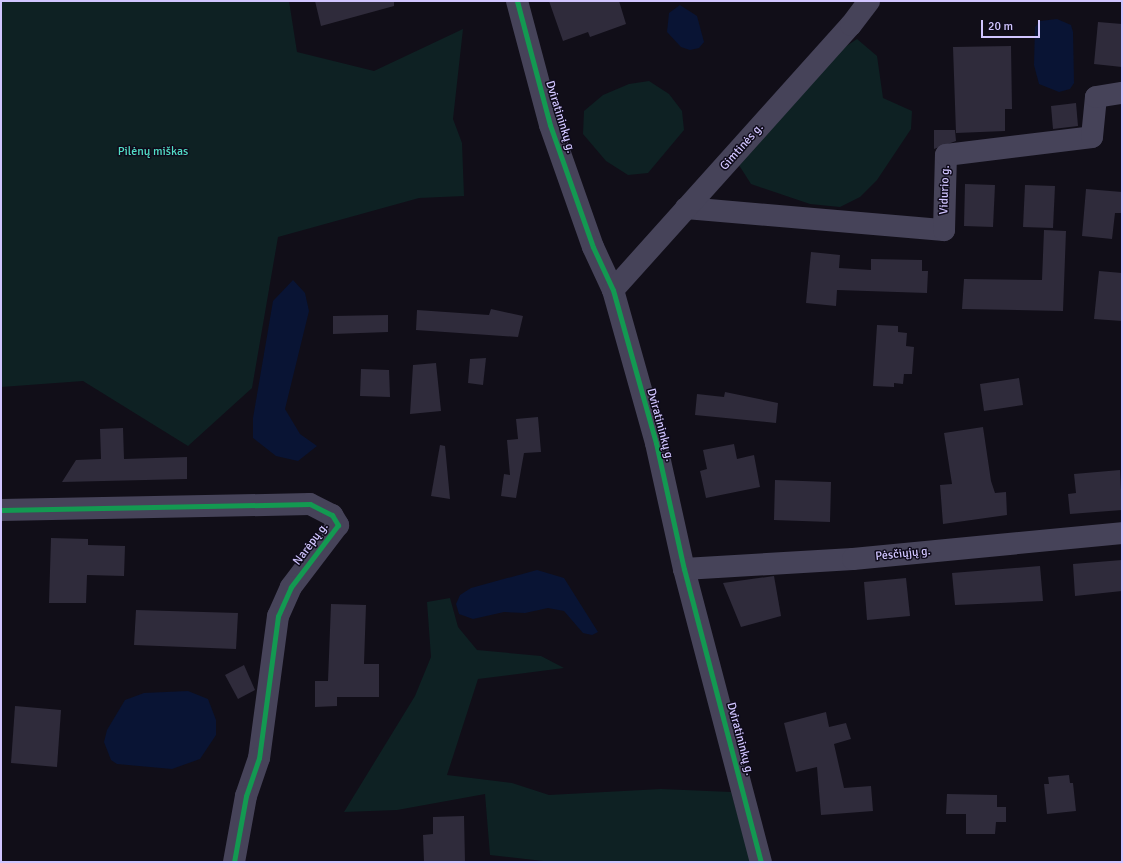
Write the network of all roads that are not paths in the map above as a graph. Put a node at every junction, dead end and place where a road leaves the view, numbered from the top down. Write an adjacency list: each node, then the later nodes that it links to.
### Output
1 (517, 1): 5 (street, Dviratininkų g.)
2 (869, 1): 4 (street, Gimtinės g.)
3 (1122, 93): 4 (street, Vidurio g.)
4 (686, 208): 5 (street, Gimtinės g.)
5 (613, 290): 8 (street, Dviratininkų g.)
6 (1, 510): 9 (street, Narėpų g.)
7 (1122, 533): 8 (street, Pėsčiųjų g.)
8 (684, 569): 10 (street, Dviratininkų g.)
9 (234, 862)
10 (761, 862)

